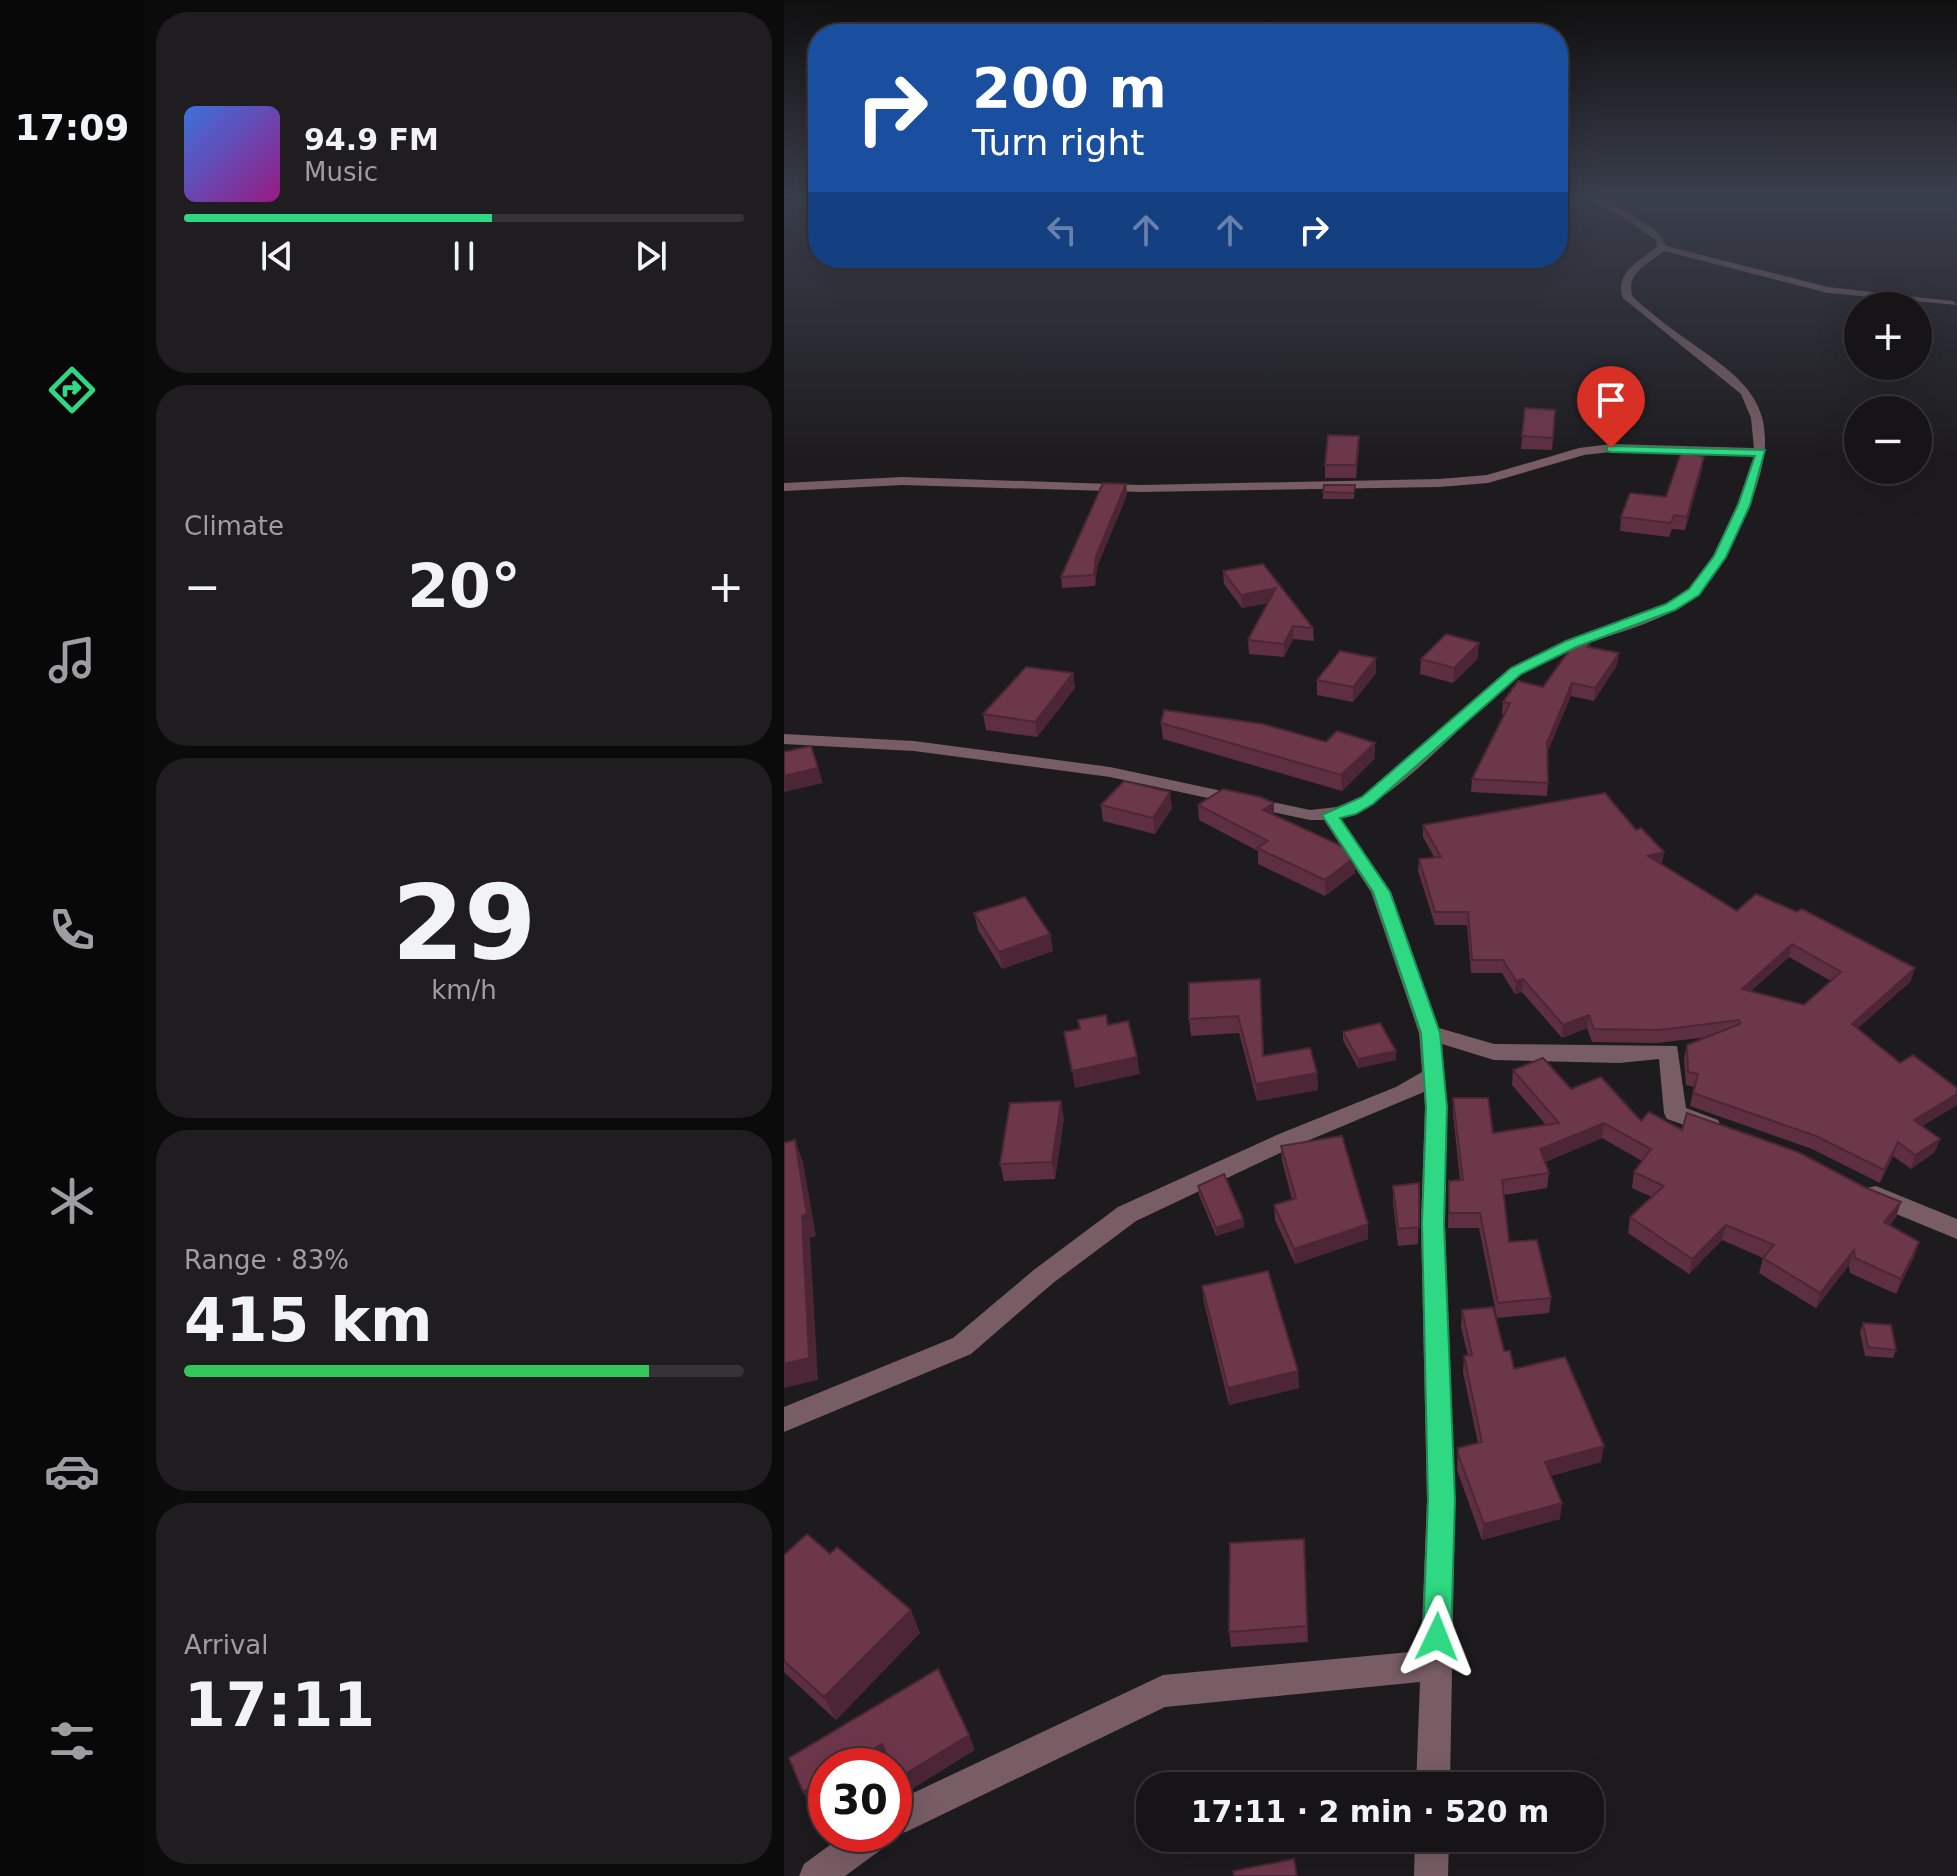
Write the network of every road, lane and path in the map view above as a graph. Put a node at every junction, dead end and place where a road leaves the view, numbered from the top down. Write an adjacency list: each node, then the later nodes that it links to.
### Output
1 (1625, 283): 4 (street)
2 (1801, 283): 3 (street)
3 (1953, 304)
4 (1761, 452): 5 (street); 7 (street)
5 (784, 487)
6 (784, 739): 7 (street)
7 (1330, 815): 8 (street)
8 (1430, 1033): 9 (street); 10 (street)
9 (1434, 1075): 13 (street); 14 (street)
10 (1732, 1133)
11 (1855, 1185): 12 (street)
12 (1957, 1229)
13 (784, 1420)
14 (1436, 1665): 15 (street); 16 (street)
15 (1433, 1772)
16 (912, 1811)
17 (849, 1852): 19 (street)
18 (1432, 1852): 20 (street)
19 (816, 1876)
20 (1431, 1876)

